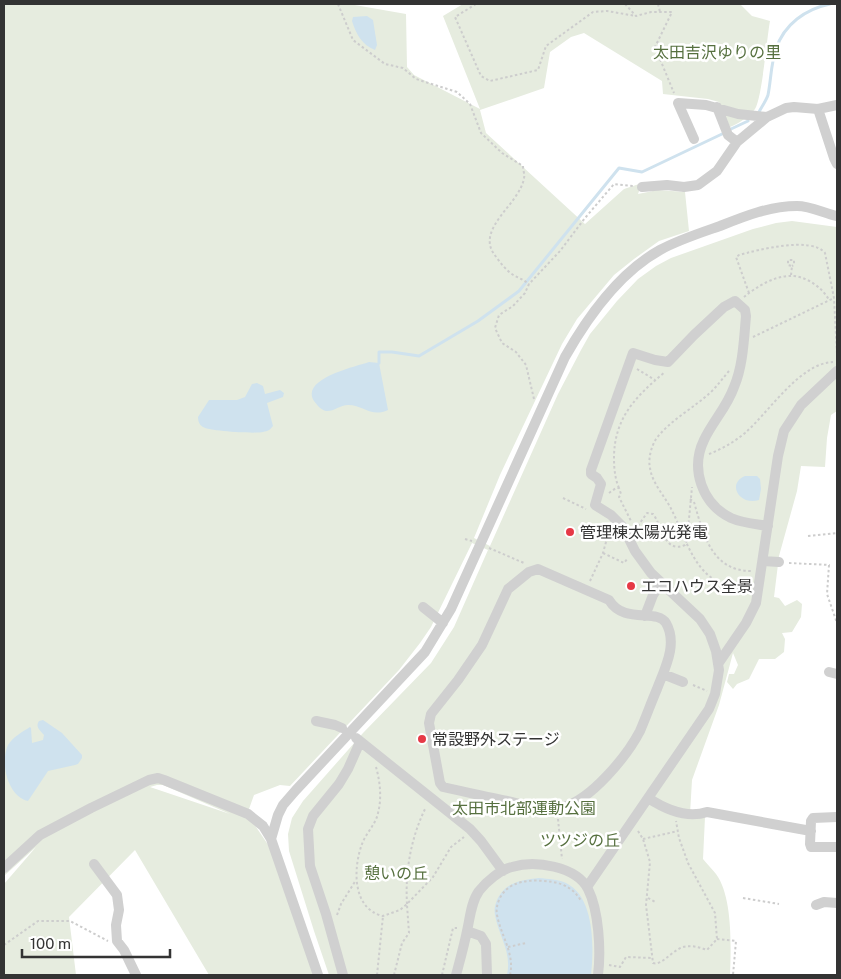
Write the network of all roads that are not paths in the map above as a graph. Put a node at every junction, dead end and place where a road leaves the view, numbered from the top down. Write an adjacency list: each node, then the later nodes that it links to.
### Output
1 (837, 105): 3 (street)
2 (717, 107): 4 (street); 5 (street); 6 (street)
3 (818, 109): 4 (street); 7 (street)
4 (766, 117): 6 (street)
5 (694, 139)
6 (737, 142): 8 (street)
7 (837, 164)
8 (642, 187)
9 (837, 216): 17 (street)
10 (837, 371): 11 (street)
11 (768, 526): 13 (street); 14 (street)
12 (779, 562): 13 (street)
13 (762, 566): 18 (street)
14 (661, 583): 16 (street); 18 (street)
15 (423, 607): 17 (street)
16 (644, 616): 19 (street); 19 (street)
17 (443, 622): 26 (street)
18 (718, 664): 23 (street)
19 (663, 674): 20 (street)
20 (684, 682)
21 (316, 721): 22 (street)
22 (342, 728)
23 (648, 798): 25 (street); 31 (street)
24 (837, 817): 25 (street)
25 (811, 831): 27 (street)
26 (271, 839): 29 (street); 36 (street)
27 (837, 847)
28 (94, 864): 35 (street)
29 (4, 868)
30 (503, 871): 31 (street); 34 (street); 37 (street)
31 (587, 887): 40 (street)
32 (837, 903): 33 (street)
33 (816, 904)
34 (467, 931): 38 (street); 39 (street)
35 (136, 975)
36 (318, 975)
37 (343, 975)
38 (456, 975)
39 (487, 975)
40 (598, 975)

